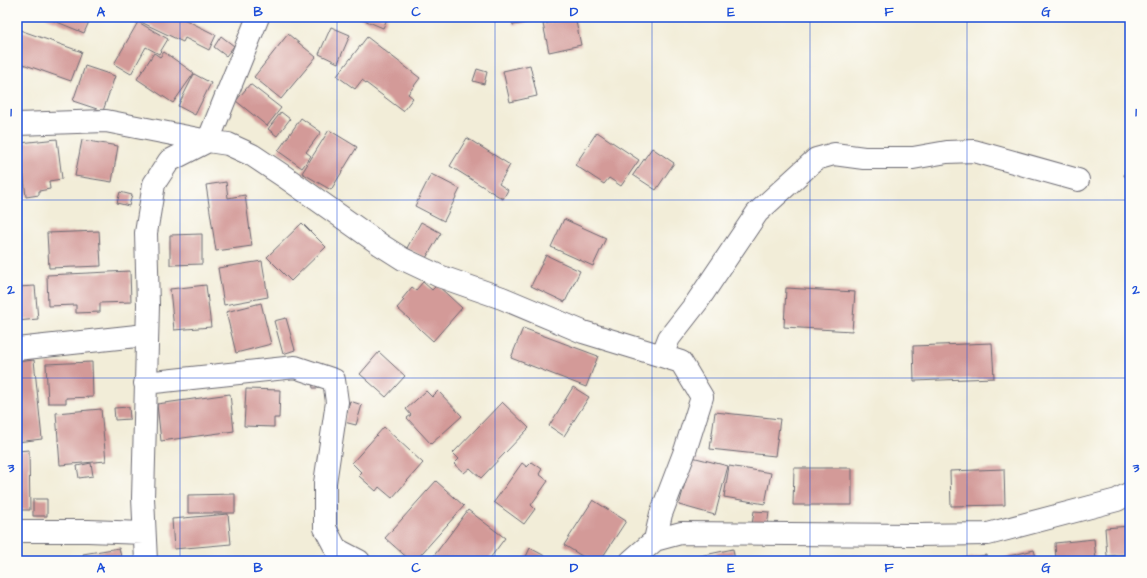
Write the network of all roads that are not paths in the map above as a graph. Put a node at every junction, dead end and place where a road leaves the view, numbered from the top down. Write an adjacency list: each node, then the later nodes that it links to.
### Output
1 (258, 17): 3 (street)
2 (17, 124): 3 (street)
3 (208, 141): 5 (street); 7 (street)
4 (1078, 180): 7 (street)
5 (146, 335): 6 (street); 8 (street)
6 (17, 349)
7 (662, 356): 12 (street)
8 (145, 383): 11 (street); 14 (street)
9 (1130, 493): 12 (street)
10 (17, 531): 11 (street)
11 (144, 533): 13 (street)
12 (655, 540): 15 (street)
13 (146, 561)
14 (359, 561)
15 (631, 561)

